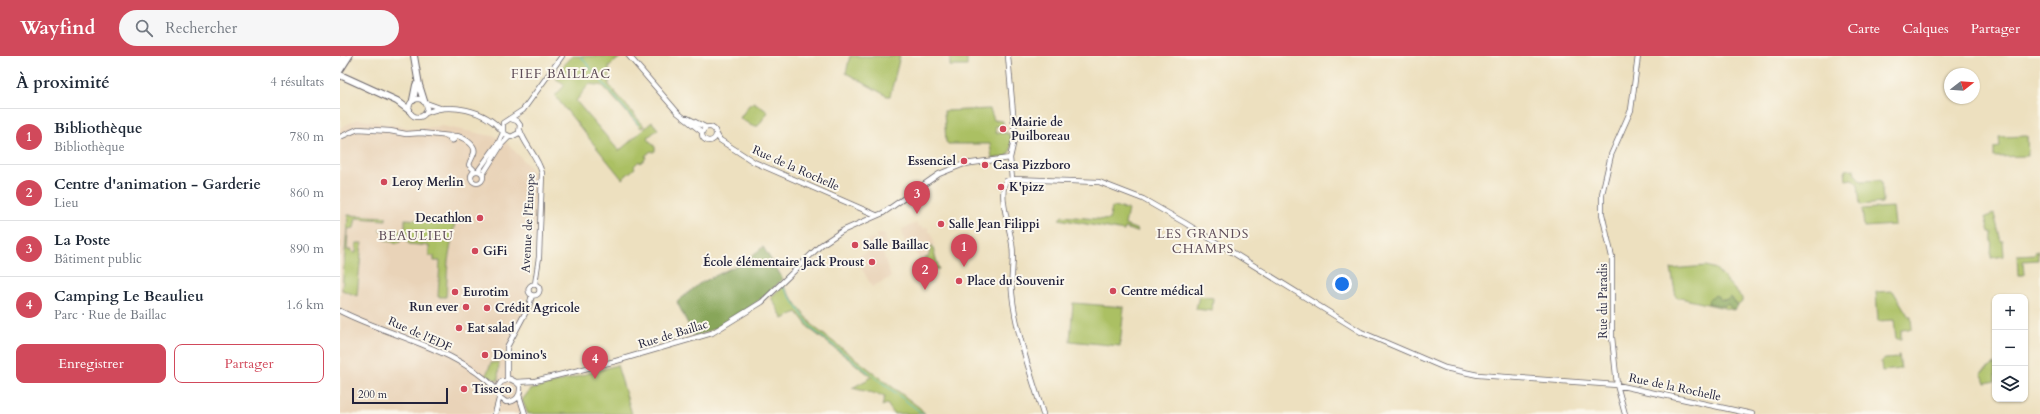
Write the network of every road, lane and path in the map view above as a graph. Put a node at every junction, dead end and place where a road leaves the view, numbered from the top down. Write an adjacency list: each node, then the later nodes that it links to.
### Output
1 (413, 56): 8 (highway); 10 (highway)
2 (562, 56): 13 (street)
3 (629, 56): 19 (street)
4 (1008, 56): 28 (street)
5 (1638, 56): 43 (street, Rue du Paradis)
6 (344, 57): 7 (highway)
7 (340, 71): 9 (highway)
8 (413, 100): 9 (highway); 10 (street); 12 (street)
9 (397, 101): 12 (highway)
10 (425, 102): 11 (street); 14 (street)
11 (442, 108): 14 (street); 16 (street)
12 (409, 110): 14 (street)
13 (523, 110): 15 (street); 18 (street)
14 (426, 113)
15 (511, 118): 17 (street); 18 (street)
16 (489, 119): 17 (street); 21 (street)
17 (505, 120): 21 (street)
18 (519, 124): 20 (street)
19 (703, 129): 22 (street); 25 (street)
20 (520, 130): 24 (street); 27 (street, Avenue de l'Europe)
21 (502, 131): 24 (street); 29 (street)
22 (716, 132): 25 (street); 26 (street)
23 (340, 137): 29 (street)
24 (511, 137): 27 (street, Avenue de l'Europe); 30 (street)
25 (713, 140): 26 (street)
26 (720, 140): 32 (street, Rue de la Rochelle)
27 (526, 143): 35 (street, Avenue de l'Europe)
28 (1010, 158): 31 (street); 33 (street, Rue de Baillac)
29 (476, 171): 30 (street); 30 (street)
30 (483, 174)
31 (1012, 179): 43 (street, Rue de la Rochelle); 54 (street)
32 (865, 210): 33 (street, Rue de la Rochelle); 34 (street)
33 (876, 215): 34 (street, Rue de Baillac)
34 (865, 220): 40 (street, Rue de Baillac)
35 (535, 284): 36 (street); 36 (street)
36 (532, 295): 38 (street)
37 (340, 310): 39 (street, Rue de l'EDF)
38 (507, 379): 41 (street); 42 (street)
39 (490, 381): 42 (street, Rue de l'EDF); 44 (street, Rue de l'EDF)
40 (535, 381): 41 (street, Rue de Baillac); 45 (street, Rue de Baillac)
41 (516, 382): 45 (street)
42 (500, 383): 44 (street)
43 (1617, 385): 55 (street, Rue du Paradis); 56 (street, Rue de la Rochelle)
44 (497, 390): 47 (street)
45 (520, 390): 46 (street)
46 (519, 395): 49 (street); 51 (street)
47 (499, 396): 48 (street); 50 (street)
48 (505, 401): 49 (street); 50 (street)
49 (514, 401): 51 (street)
50 (498, 407): 52 (street)
51 (522, 407): 53 (street)
52 (495, 414)
53 (525, 414)
54 (1043, 414)
55 (1625, 414)
56 (1752, 414)

